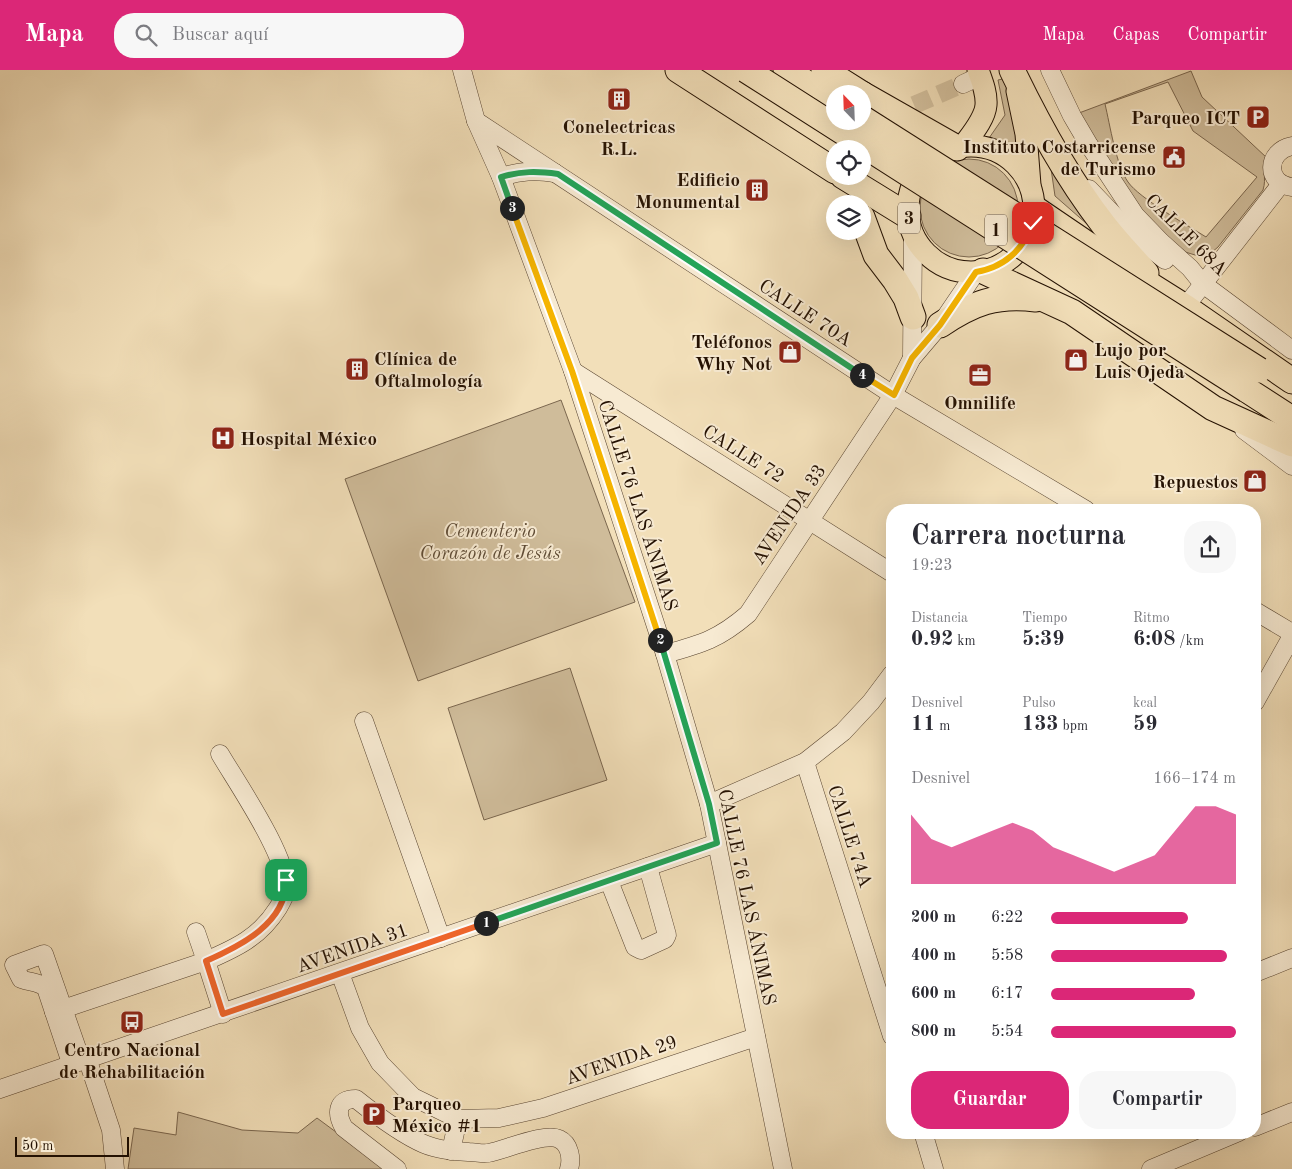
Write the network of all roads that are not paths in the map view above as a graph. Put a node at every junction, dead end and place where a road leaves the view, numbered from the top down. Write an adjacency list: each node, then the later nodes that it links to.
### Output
1 (462, 70): 14 (street, CALLE 76 LAS ÁNIMAS)
2 (678, 70): 19 (highway)
3 (746, 70): 39 (highway, 1, bridge)
4 (786, 70): 10 (highway)
5 (824, 70): 9 (highway)
6 (1012, 70): 16 (highway); 24 (main road)
7 (1050, 70): 29 (street, CALLE 68A)
8 (974, 77): 18 (main road)
9 (844, 85)
10 (826, 95)
11 (871, 102): 18 (highway)
12 (871, 106): 39 (highway, 1, bridge)
13 (871, 107): 15 (highway)
14 (476, 121): 20 (street, CALLE 70A); 21 (street, CALLE 76 LAS ÁNIMAS)
15 (870, 140)
16 (1050, 145): 29 (street); 30 (highway)
17 (1292, 146): 23 (street)
18 (960, 147): 24 (main road); 25 (main road, 3)
19 (826, 167)
20 (558, 174): 21 (street, CALLE 70A); 42 (street, CALLE 70A)
21 (501, 177): 38 (street, CALLE 76 LAS ÁNIMAS)
22 (854, 185): 25 (highway)
23 (1287, 186): 29 (street)
24 (1032, 198): 27 (highway); 28 (main road)
25 (911, 225): 28 (main road, 3); 34 (street, AVENIDA 33)
26 (870, 240): 34 (highway)
27 (1112, 261): 30 (highway); 33 (highway)
28 (980, 271): 31 (highway); 35 (street, AVENIDA 33)
29 (1203, 284): 32 (street); 36 (street, CALLE 68A)
30 (1164, 294): 32 (highway)
31 (1047, 301): 33 (highway); 35 (highway)
32 (1185, 307): 40 (highway)
33 (1072, 312): 43 (highway)
34 (913, 318): 37 (street, AVENIDA 33)
35 (940, 325): 37 (street, AVENIDA 33)
36 (1292, 350)
37 (912, 358): 42 (street, AVENIDA 33)
38 (572, 371): 48 (street, CALLE 72); 52 (street, CALLE 76 LAS ÁNIMAS)
39 (1253, 380): 41 (highway, 1); 44 (highway, 1)
40 (1292, 381)
41 (1292, 391)
42 (894, 395): 47 (street, CALLE 70A); 48 (street, AVENIDA 33)
43 (1213, 408): 45 (highway); 46 (street)
44 (1292, 418)
45 (1292, 444)
46 (1292, 466)
47 (1076, 504)
48 (810, 520): 49 (street, CALLE 72); 52 (street, AVENIDA 33)
49 (886, 569)
50 (1261, 615): 51 (street)
51 (1292, 635): 54 (street)
52 (665, 654): 58 (street, CALLE 76 LAS ÁNIMAS)
53 (886, 687): 57 (street)
54 (1261, 691)
55 (364, 721): 63 (street)
56 (220, 754): 65 (street)
57 (805, 762): 58 (street); 69 (street, CALLE 74A)
58 (709, 804): 59 (street, CALLE 76 LAS ÁNIMAS)
59 (717, 843): 60 (street, AVENIDA 31); 70 (street, CALLE 76 LAS ÁNIMAS)
60 (648, 867): 61 (street, AVENIDA 31); 61 (street)
61 (609, 881): 63 (street, AVENIDA 31)
62 (196, 932): 65 (street)
63 (441, 938): 67 (street, AVENIDA 31)
64 (1292, 958): 66 (street)
65 (206, 961): 68 (street); 71 (street)
66 (1261, 970)
67 (340, 973): 68 (street, AVENIDA 31); 74 (street)
68 (223, 1014): 71 (street, AVENIDA 31)
69 (886, 1017)
70 (756, 1036): 74 (street, AVENIDA 29); 79 (street, CALLE 76 LAS ÁNIMAS)
71 (80, 1060): 72 (street, AVENIDA 31); 80 (street)
72 (0, 1089)
73 (1292, 1112): 75 (street)
74 (458, 1119): 78 (street)
75 (1261, 1125)
76 (925, 1139): 83 (street)
77 (1223, 1139): 84 (street)
78 (451, 1151): 81 (street); 82 (street)
79 (780, 1166)
80 (115, 1169)
81 (397, 1169)
82 (569, 1169)
83 (934, 1169)
84 (1151, 1169)

